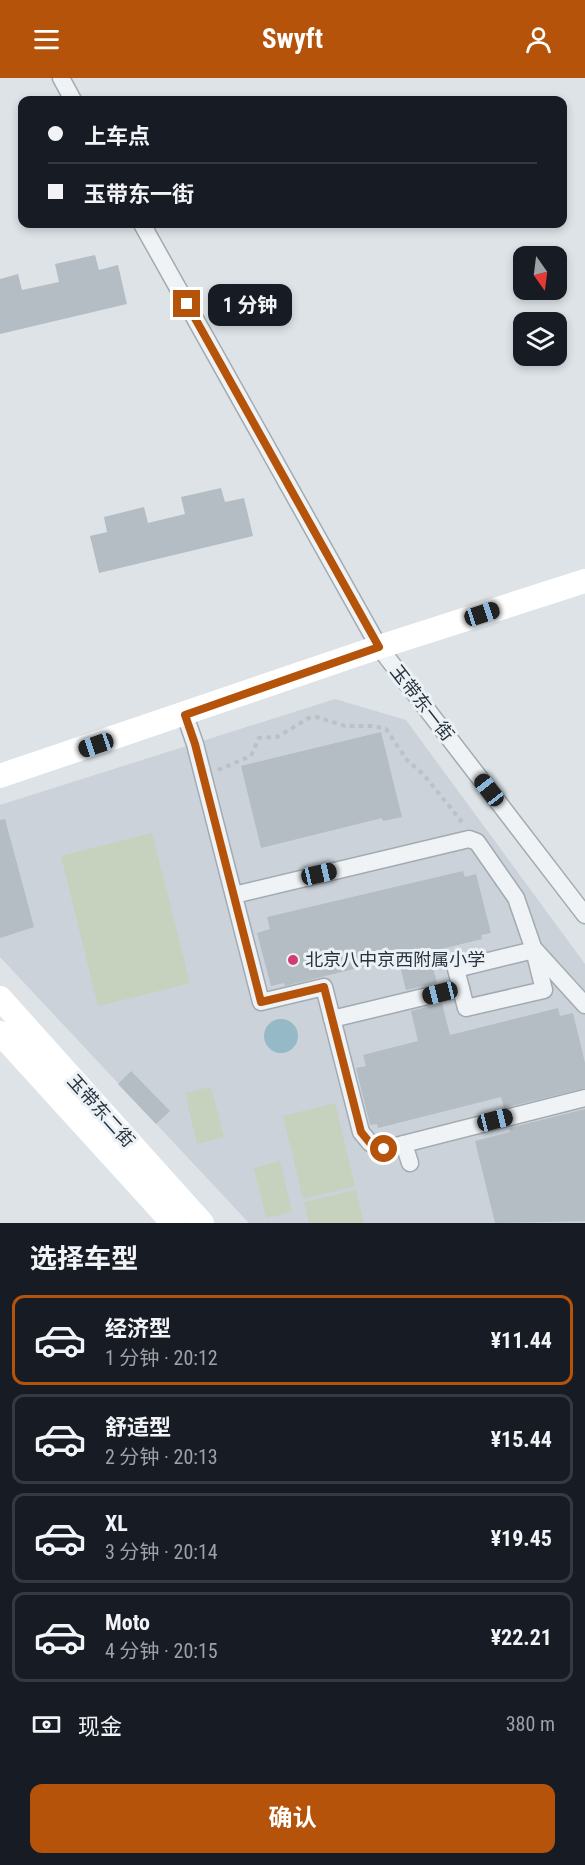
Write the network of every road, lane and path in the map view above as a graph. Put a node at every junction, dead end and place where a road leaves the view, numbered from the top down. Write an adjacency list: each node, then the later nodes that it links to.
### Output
1 (61, 78): 2 (street)
2 (71, 96)
3 (144, 228): 5 (street, 玉带东一街)
4 (585, 581): 5 (street)
5 (379, 647): 6 (street); 11 (street, 玉带东一街)
6 (185, 715): 7 (street); 8 (street)
7 (203, 774): 9 (path); 10 (street)
8 (0, 777)
9 (477, 842): 10 (street); 12 (street)
10 (234, 895): 16 (street)
11 (585, 915)
12 (534, 950): 13 (street); 13 (street); 15 (street)
13 (461, 988): 16 (street)
14 (0, 999): 22 (street, 玉带东二街)
15 (585, 1005)
16 (332, 1019): 19 (street)
17 (0, 1033): 21 (street, 玉带东二街)
18 (585, 1098): 19 (street)
19 (405, 1144): 20 (street)
20 (410, 1163)
21 (173, 1223)
22 (202, 1223)

